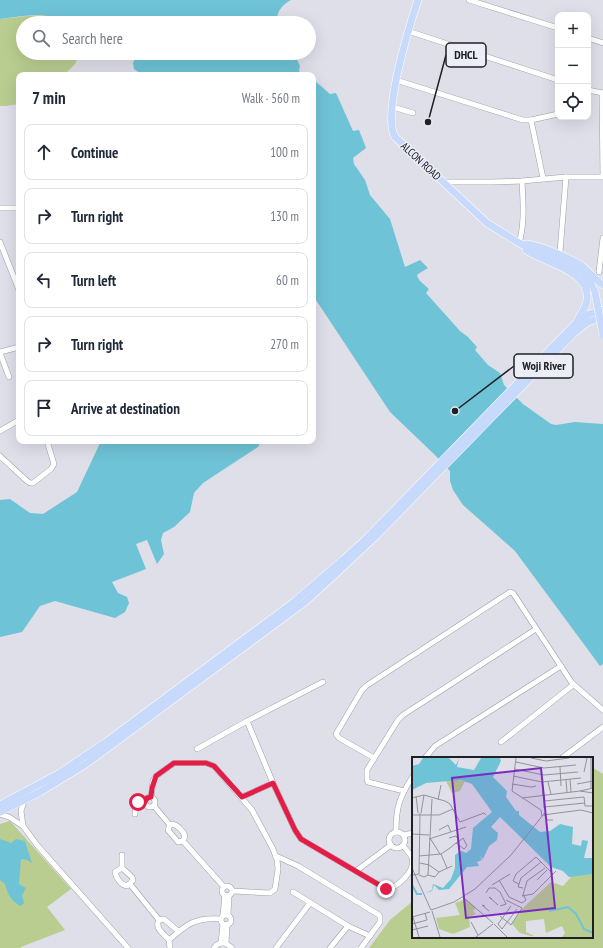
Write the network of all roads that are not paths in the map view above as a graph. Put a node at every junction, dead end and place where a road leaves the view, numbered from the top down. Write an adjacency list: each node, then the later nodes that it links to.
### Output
1 (418, 0): 4 (main road, ALCON ROAD)
2 (469, 0): 3 (street)
3 (555, 27)
4 (408, 31): 7 (street); 8 (main road, ALCON ROAD)
5 (591, 39): 6 (street)
6 (603, 43)
7 (555, 79)
8 (396, 80): 11 (main road, ALCON ROAD); 14 (street)
9 (591, 91): 10 (street)
10 (602, 93): 16 (street)
11 (393, 107): 12 (street); 19 (main road, ALCON ROAD)
12 (413, 113)
13 (555, 115): 14 (street)
14 (531, 120): 17 (street)
15 (566, 177): 16 (street); 17 (street); 25 (street)
16 (603, 177)
17 (543, 178): 18 (street)
18 (522, 181): 19 (street); 24 (street)
19 (443, 182): 24 (main road, ALCON ROAD)
20 (0, 208): 21 (street)
21 (16, 208)
22 (603, 238): 26 (street)
23 (0, 242): 28 (street)
24 (519, 243): 29 (main road); 32 (main road); 33 (main road, bridge)
25 (560, 252)
26 (602, 263): 27 (street)
27 (599, 272)
28 (16, 282)
29 (603, 285)
30 (603, 310): 32 (main road)
31 (603, 317): 36 (main road)
32 (578, 320): 36 (main road)
33 (603, 335)
34 (16, 348): 35 (street)
35 (0, 353): 37 (street)
36 (536, 368): 42 (main road)
37 (9, 377)
38 (16, 421): 39 (street)
39 (1, 428)
40 (48, 444): 41 (street)
41 (0, 456)
42 (434, 472): 60 (main road); 62 (main road)
43 (536, 629): 44 (street); 54 (street); 54 (street)
44 (560, 666): 46 (street); 52 (street)
45 (322, 682): 48 (street)
46 (573, 684): 47 (street); 50 (street)
47 (603, 710)
48 (247, 721): 51 (street); 56 (street)
49 (603, 727): 53 (street)
50 (501, 742)
51 (197, 749)
52 (426, 757)
53 (563, 757)
54 (374, 758): 57 (street)
55 (412, 778): 57 (street)
56 (273, 783): 59 (street); 77 (street)
57 (404, 791): 68 (street)
58 (151, 797): 59 (street); 61 (street); 63 (street)
59 (242, 797): 75 (street)
60 (24, 801): 64 (main road); 67 (street)
61 (145, 802): 63 (street); 65 (street)
62 (0, 804)
63 (154, 806): 66 (street)
64 (0, 813): 67 (street)
65 (135, 814)
66 (170, 825): 71 (street); 71 (street)
67 (23, 826): 90 (street)
68 (396, 832): 70 (street); 72 (street)
69 (412, 833): 70 (street)
70 (404, 836): 73 (street)
71 (183, 841): 79 (street)
72 (391, 844): 73 (street); 77 (street)
73 (403, 845): 77 (street)
74 (122, 855): 76 (street)
75 (276, 856): 81 (street); 87 (street)
76 (122, 868): 78 (street); 78 (street)
77 (356, 871)
78 (130, 884): 84 (street)
79 (224, 887): 81 (street); 81 (street)
80 (293, 892): 82 (street)
81 (229, 894): 83 (street)
82 (310, 903): 85 (street); 94 (street)
83 (224, 919): 86 (street); 89 (street)
84 (159, 920): 86 (street); 88 (street)
85 (348, 926): 87 (street); 95 (street)
86 (178, 932): 88 (street)
87 (370, 936): 96 (street)
88 (169, 940): 91 (street)
89 (223, 943): 92 (street); 93 (street)
90 (128, 948)
91 (170, 948)
92 (214, 948)
93 (232, 948)
94 (276, 948)
95 (330, 948)
96 (361, 948)

